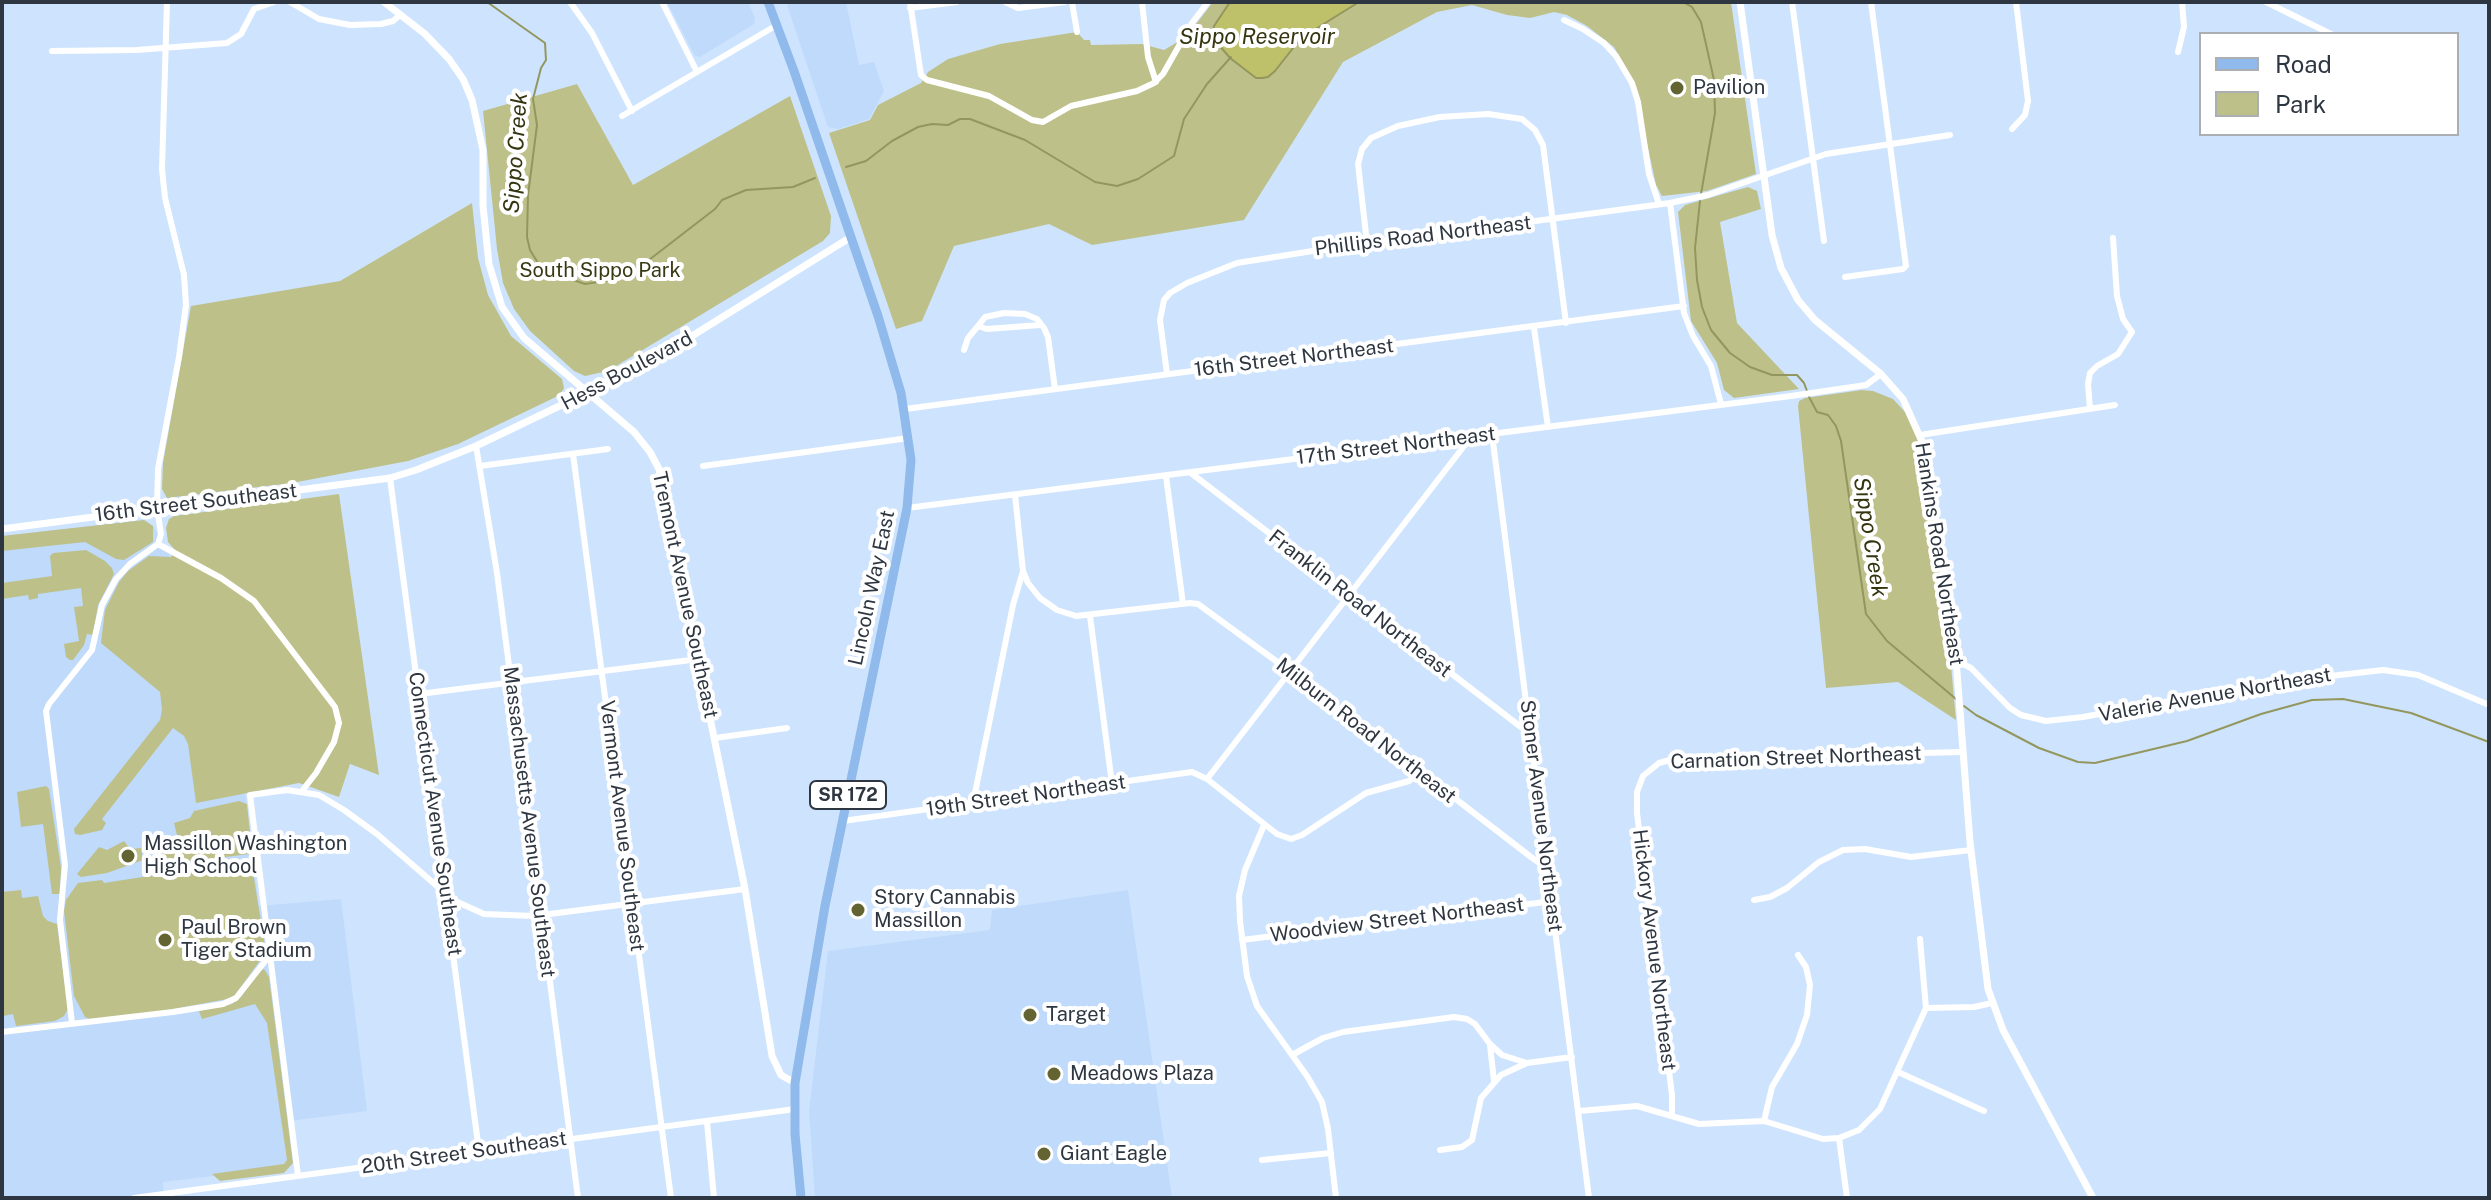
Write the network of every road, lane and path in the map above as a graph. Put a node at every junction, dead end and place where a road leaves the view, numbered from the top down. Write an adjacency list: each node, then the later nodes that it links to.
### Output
1 (167, 2): 26 (street)
2 (274, 2): 26 (street)
3 (290, 2): 21 (street)
4 (384, 2): 21 (street, Tremont Avenue Southeast)
5 (570, 2): 31 (street)
6 (662, 2): 29 (street)
7 (768, 2): 23 (main road, Lincoln Way East / SR 172)
8 (957, 2): 20 (street)
9 (1005, 2): 10 (street)
10 (1065, 2)
11 (1072, 2): 24 (street)
12 (1142, 2): 30 (street)
13 (1208, 2): 30 (street)
14 (1740, 2): 37 (street, Hankins Road Northeast)
15 (1792, 2): 36 (street)
16 (1871, 2): 35 (street)
17 (2016, 2): 33 (street)
18 (2182, 2): 28 (street)
19 (2266, 2): 25 (street)
20 (910, 5): 30 (street)
21 (400, 15): 55 (street, Tremont Avenue Southeast)
22 (1564, 20): 39 (street)
23 (777, 25): 29 (street); 41 (main road, Lincoln Way East / SR 172)
24 (1077, 32)
25 (2327, 32)
26 (165, 47): 27 (street); 74 (street)
27 (52, 51)
28 (2178, 52)
29 (697, 72): 31 (street)
30 (1156, 82)
31 (632, 111): 32 (street)
32 (622, 116)
33 (2012, 129)
34 (1950, 135): 35 (street, Phillips Road Northeast)
35 (1890, 143): 36 (street, Phillips Road Northeast); 45 (street)
36 (1813, 159): 37 (street, Phillips Road Northeast); 43 (street)
37 (1764, 178): 38 (street, Phillips Road Northeast); 53 (street, Hankins Road Northeast)
38 (1670, 203): 39 (street, Phillips Road Northeast); 46 (street)
39 (1659, 204): 40 (street, Phillips Road Northeast)
40 (1553, 219): 44 (street, Phillips Road Northeast); 44 (street); 47 (street)
41 (851, 237): 55 (street, Hess Boulevard); 58 (main road, Lincoln Way East / SR 172)
42 (2113, 238): 59 (street)
43 (1824, 241)
44 (1367, 243): 52 (street, Phillips Road Northeast)
45 (1845, 277)
46 (1684, 306): 47 (street, 16th Street Northeast); 56 (street)
47 (1566, 323): 50 (street, 16th Street Northeast)
48 (1040, 325): 49 (street); 49 (street); 54 (street)
49 (978, 326): 51 (street)
50 (1534, 328): 52 (street, 16th Street Northeast); 60 (street)
51 (964, 350)
52 (1167, 374): 54 (street, 16th Street Northeast)
53 (1881, 374): 56 (street, 17th Street Northeast); 62 (street, Hankins Road Northeast)
54 (1055, 389): 58 (street, 16th Street Northeast)
55 (589, 393): 65 (street, Hess Boulevard); 82 (street, Tremont Avenue Southeast)
56 (1721, 404): 60 (street, 17th Street Northeast)
57 (2115, 405): 59 (street)
58 (905, 409): 64 (main road, Lincoln Way East / SR 172)
59 (2090, 409): 62 (street)
60 (1548, 427): 61 (street, 17th Street Northeast)
61 (1492, 434): 63 (street, 17th Street Northeast); 90 (street, Stoner Avenue Northeast)
62 (1920, 435): 83 (street, Hankins Road Northeast)
63 (1471, 437): 70 (street, 17th Street Northeast); 79 (street)
64 (909, 438): 69 (street); 75 (main road, Lincoln Way East / SR 172)
65 (476, 446): 68 (street, Massachusetts Avenue Southeast); 72 (street, Hess Boulevard)
66 (608, 449): 67 (street)
67 (573, 454): 68 (street); 84 (street, Vermont Avenue Southeast)
68 (480, 466): 86 (street, Massachusetts Avenue Southeast)
69 (703, 466)
70 (1191, 473): 71 (street, 17th Street Northeast); 79 (street, Franklin Road Northeast)
71 (1166, 476): 73 (street, 17th Street Northeast); 80 (street)
72 (390, 478): 74 (street, 16th Street Southeast); 87 (street, Connecticut Avenue Southeast)
73 (1015, 495): 75 (street, 17th Street Northeast); 78 (street)
74 (157, 508): 76 (street, 16th Street Southeast); 77 (street)
75 (907, 508): 99 (main road, Lincoln Way East / SR 172)
76 (2, 529)
77 (158, 544): 97 (street); 115 (street)
78 (1023, 571): 81 (street); 98 (street)
79 (1349, 596): 85 (street); 90 (street, Franklin Road Northeast)
80 (1183, 604): 81 (street); 85 (street, Milburn Road Northeast)
81 (1090, 616): 95 (street)
82 (699, 659): 84 (street); 91 (street, Tremont Avenue Southeast)
83 (1957, 661): 88 (street, Valerie Avenue Northeast); 92 (street, Hankins Road Northeast)
84 (602, 672): 86 (street); 107 (street, Vermont Avenue Southeast)
85 (1291, 672): 93 (street, Milburn Road Northeast); 94 (street)
86 (510, 684): 87 (street); 108 (street, Massachusetts Avenue Southeast)
87 (419, 694): 104 (street, Connecticut Avenue Southeast)
88 (2489, 705)
89 (787, 728): 91 (street)
90 (1531, 735): 102 (street, Stoner Avenue Northeast)
91 (715, 738): 103 (street, Tremont Avenue Southeast)
92 (1963, 752): 96 (street, Carnation Street Northeast); 101 (street, Hankins Road Northeast)
93 (1421, 773): 100 (street); 102 (street, Milburn Road Northeast)
94 (1207, 779): 95 (street, 19th Street Northeast); 100 (street)
95 (1112, 784): 98 (street, 19th Street Northeast)
96 (1639, 785): 127 (street, Hickory Avenue Northeast)
97 (302, 791): 104 (street); 111 (street)
98 (973, 803): 99 (street, 19th Street Northeast)
99 (843, 821): 123 (main road, Lincoln Way East / SR 172)
100 (1264, 825): 110 (street)
101 (1971, 850): 105 (street); 113 (street, Hankins Road Northeast)
102 (1548, 862): 106 (street, Stoner Avenue Northeast)
103 (745, 889): 107 (street); 123 (street, Tremont Avenue Southeast)
104 (446, 895): 108 (street); 134 (street, Connecticut Avenue Southeast)
105 (1754, 900)
106 (1553, 901): 110 (street, Woodview Street Northeast); 119 (street, Stoner Avenue Northeast)
107 (632, 904): 108 (street); 130 (street, Vermont Avenue Southeast)
108 (541, 916): 132 (street, Massachusetts Avenue Southeast)
109 (1920, 939): 114 (street)
110 (1242, 940): 118 (street)
111 (270, 955): 115 (street); 137 (street)
112 (1798, 955): 128 (street)
113 (1992, 1003): 114 (street); 148 (street, Hankins Road Northeast)
114 (1926, 1008): 121 (street)
115 (72, 1023): 116 (street)
116 (2, 1032)
117 (1490, 1044): 118 (street); 120 (street); 122 (street)
118 (1292, 1055): 135 (street)
119 (1572, 1057): 120 (street); 125 (street, Stoner Avenue Northeast)
120 (1527, 1063): 122 (street)
121 (1898, 1072): 126 (street); 131 (street)
122 (1494, 1081): 133 (street)
123 (795, 1083): 124 (main road, Lincoln Way East / SR 172)
124 (795, 1109): 129 (street, 20th Street Southeast); 144 (main road, Lincoln Way East / SR 172)
125 (1579, 1111): 127 (street); 146 (street, Stoner Avenue Northeast)
126 (1984, 1111)
127 (1672, 1116): 128 (street)
128 (1764, 1121): 131 (street)
129 (707, 1122): 130 (street, 20th Street Southeast); 143 (street)
130 (661, 1128): 132 (street, 20th Street Southeast); 142 (street, Vermont Avenue Southeast)
131 (1839, 1138): 147 (street)
132 (570, 1139): 134 (street, 20th Street Southeast); 141 (street, Massachusetts Avenue Southeast)
133 (1440, 1150)
134 (479, 1151): 137 (street, 20th Street Southeast)
135 (1331, 1153): 136 (street); 145 (street)
136 (1262, 1160)
137 (298, 1176): 138 (street, 20th Street Southeast)
138 (209, 1188): 139 (street, 20th Street Southeast); 140 (street)
139 (134, 1198)
140 (210, 1198)
141 (578, 1198)
142 (671, 1198)
143 (714, 1198)
144 (801, 1198)
145 (1336, 1198)
146 (1589, 1198)
147 (1847, 1198)
148 (2093, 1198)

